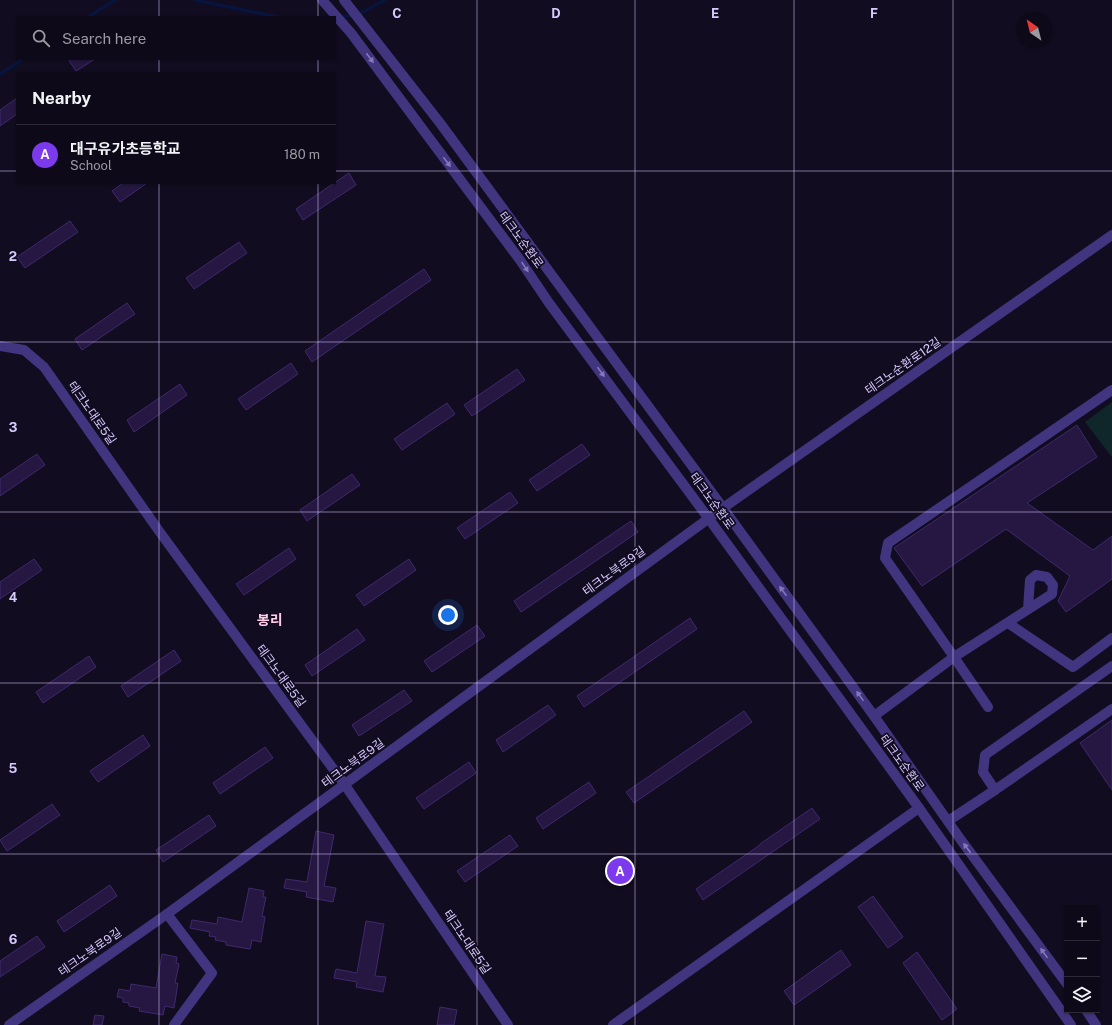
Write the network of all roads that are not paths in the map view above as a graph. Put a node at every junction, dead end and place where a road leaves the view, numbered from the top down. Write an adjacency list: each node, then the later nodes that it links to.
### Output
1 (322, 0): 3 (street, 테크노순환로, one-way to 3)
2 (344, 0): 8 (street, 테크노순환로)
3 (336, 16)
4 (336, 16): 9 (street, 테크노순환로, one-way to 9)
5 (1112, 235): 8 (street, 테크노순환로12길)
6 (0, 346): 18 (street, 테크노대로5길)
7 (1112, 390): 13 (street)
8 (723, 508): 9 (street, 테크노순환로12길); 17 (street, 테크노순환로, one-way to 8)
9 (709, 519): 18 (street, 테크노북로9길); 20 (street, 테크노순환로)
10 (1028, 610): 11 (street)
11 (1008, 623): 12 (street); 13 (street)
12 (1112, 638)
13 (954, 657): 15 (street); 17 (street)
14 (1112, 666): 19 (street)
15 (988, 707)
16 (1112, 709): 19 (street)
17 (874, 716): 21 (street, 테크노순환로)
18 (345, 785): 22 (street, 테크노북로9길); 27 (street, 테크노대로5길)
19 (995, 790): 21 (street)
20 (918, 808): 28 (street); 29 (street, 테크노순환로)
21 (948, 821): 23 (street, 테크노순환로, one-way to 21)
22 (167, 914): 25 (street, 테크노북로9길); 26 (street)
23 (1064, 980)
24 (1088, 1013): 30 (street)
25 (9, 1025)
26 (174, 1025)
27 (508, 1025)
28 (613, 1025)
29 (1071, 1025)
30 (1096, 1025)

